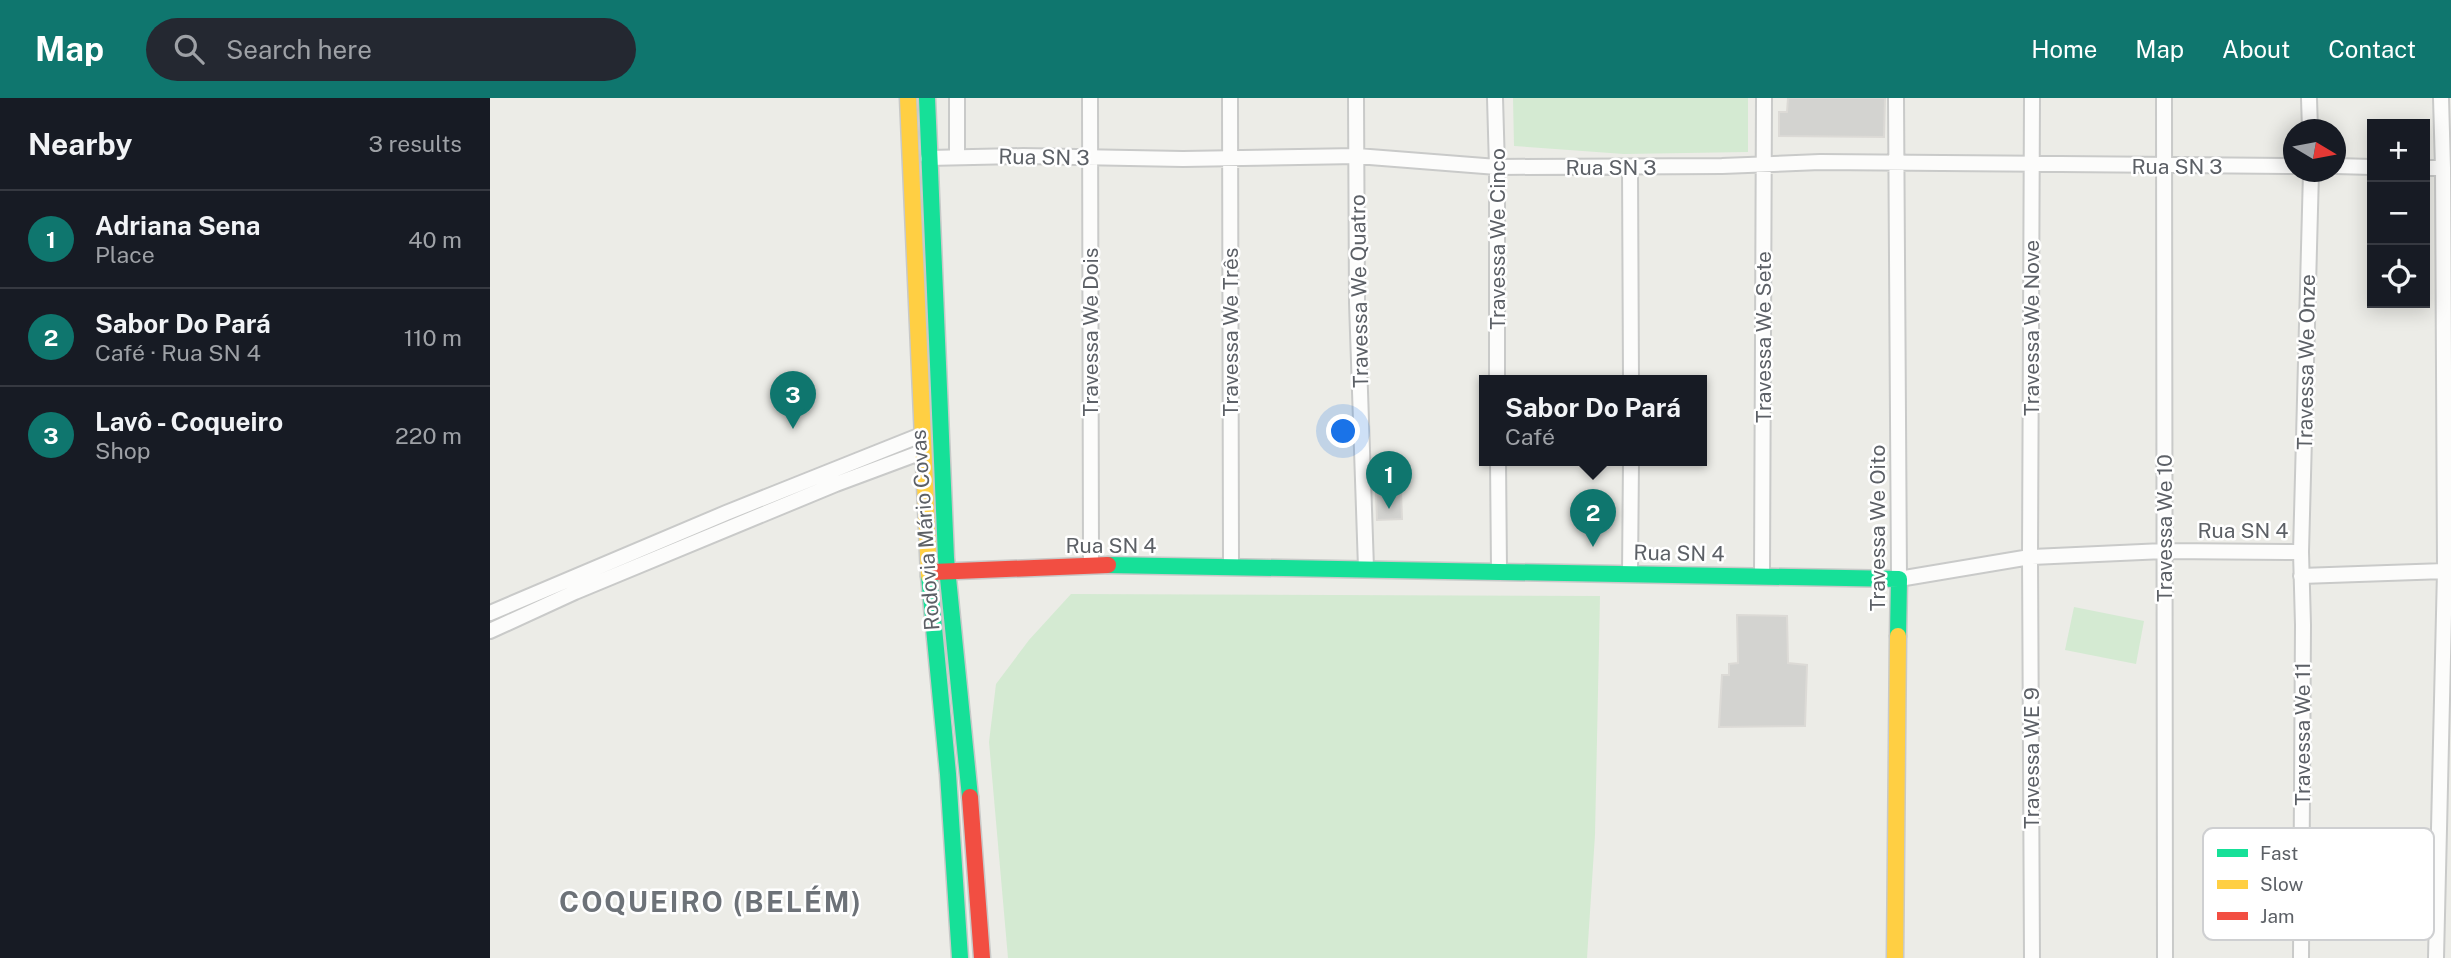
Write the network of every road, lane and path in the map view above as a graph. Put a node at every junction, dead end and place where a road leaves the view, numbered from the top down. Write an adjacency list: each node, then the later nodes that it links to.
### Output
1 (908, 98): 34 (main road, Rodovia Mário Covas)
2 (927, 98): 17 (main road, Rodovia Mário Covas)
3 (957, 98): 16 (street)
4 (1090, 98): 18 (street, Travessa We Dois)
5 (1230, 98): 19 (street, Travessa We Três)
6 (1356, 98): 15 (street, Travessa We Quatro)
7 (1495, 98): 26 (street, Travessa We Cinco)
8 (1765, 98): 20 (street, Travessa We Sete)
9 (1896, 98): 21 (street, Travessa We Oito)
10 (2032, 98): 22 (street, Travessa We Nove)
11 (2164, 98): 23 (street, Travessa We 10)
12 (2309, 98): 14 (street)
13 (2441, 98): 30 (street)
14 (2310, 119)
15 (1357, 156): 19 (street, Rua SN 3); 26 (street, Rua SN 3); 45 (street, Travessa We Quatro)
16 (957, 157): 17 (street, Rua SN 3); 18 (street, Rua SN 3)
17 (928, 158): 48 (main road, Rodovia Mário Covas)
18 (1090, 158): 19 (street, Rua SN 3); 43 (street, Travessa We Dois)
19 (1230, 159): 44 (street, Travessa We Três)
20 (1764, 164): 21 (street, Rua SN 3); 27 (street, Rua SN 3); 51 (street, Travessa We Sete)
21 (1896, 164): 22 (street, Rua SN 3); 53 (street, Travessa We Oito)
22 (2033, 164): 23 (street, Rua SN 3); 42 (street, Travessa We Nove)
23 (2164, 166): 24 (street, Rua SN 3); 40 (street, Travessa We 10)
24 (2283, 166)
25 (2346, 166): 28 (street)
26 (1497, 167): 27 (street, Rua SN 3); 32 (street, Travessa We Cinco)
27 (1630, 167): 33 (street)
28 (2367, 167)
29 (2430, 168): 30 (street)
30 (2443, 168): 47 (street)
31 (2311, 182): 41 (street, Travessa We Onze)
32 (1497, 375)
33 (1631, 375)
34 (921, 435): 35 (main road, Rodovia Mário Covas); 38 (street)
35 (922, 452): 39 (street); 49 (main road, Rodovia Mário Covas)
36 (1498, 466): 46 (street)
37 (1631, 466): 50 (street)
38 (726, 513): 39 (street); 54 (street)
39 (732, 528): 55 (street)
40 (2164, 551): 41 (street, Rua SN 4); 42 (street, Rua SN 4); 66 (street, Travessa We 10)
41 (2301, 552): 52 (street, Travessa We 11)
42 (2030, 557): 53 (street, Rua SN 4); 65 (street, Travessa WE 9)
43 (1091, 565): 44 (main road, Rua SN 4); 48 (main road, Rua SN 4)
44 (1231, 566): 45 (main road, Rua SN 4)
45 (1366, 568): 46 (main road, Rua SN 4)
46 (1499, 569): 50 (main road, Rua SN 4)
47 (2445, 570): 52 (street); 59 (street)
48 (947, 571): 49 (main road, Rua SN 4); 63 (main road, Rodovia Mário Covas)
49 (928, 572): 62 (main road, Rodovia Mário Covas)
50 (1630, 573): 51 (main road, Rua SN 4)
51 (1762, 576): 53 (main road, Rua SN 4)
52 (2301, 576): 58 (street, Travessa We 11)
53 (1899, 579): 64 (main road, Travessa We Oito)
54 (540, 591): 55 (street); 56 (street)
55 (546, 605): 57 (street)
56 (490, 612)
57 (490, 631)
58 (2302, 828)
59 (2436, 925): 60 (street); 68 (street)
60 (2451, 925)
61 (2301, 940): 67 (street, Travessa We 11)
62 (960, 958)
63 (982, 958)
64 (1895, 958)
65 (2032, 958)
66 (2165, 958)
67 (2301, 958)
68 (2435, 958)

